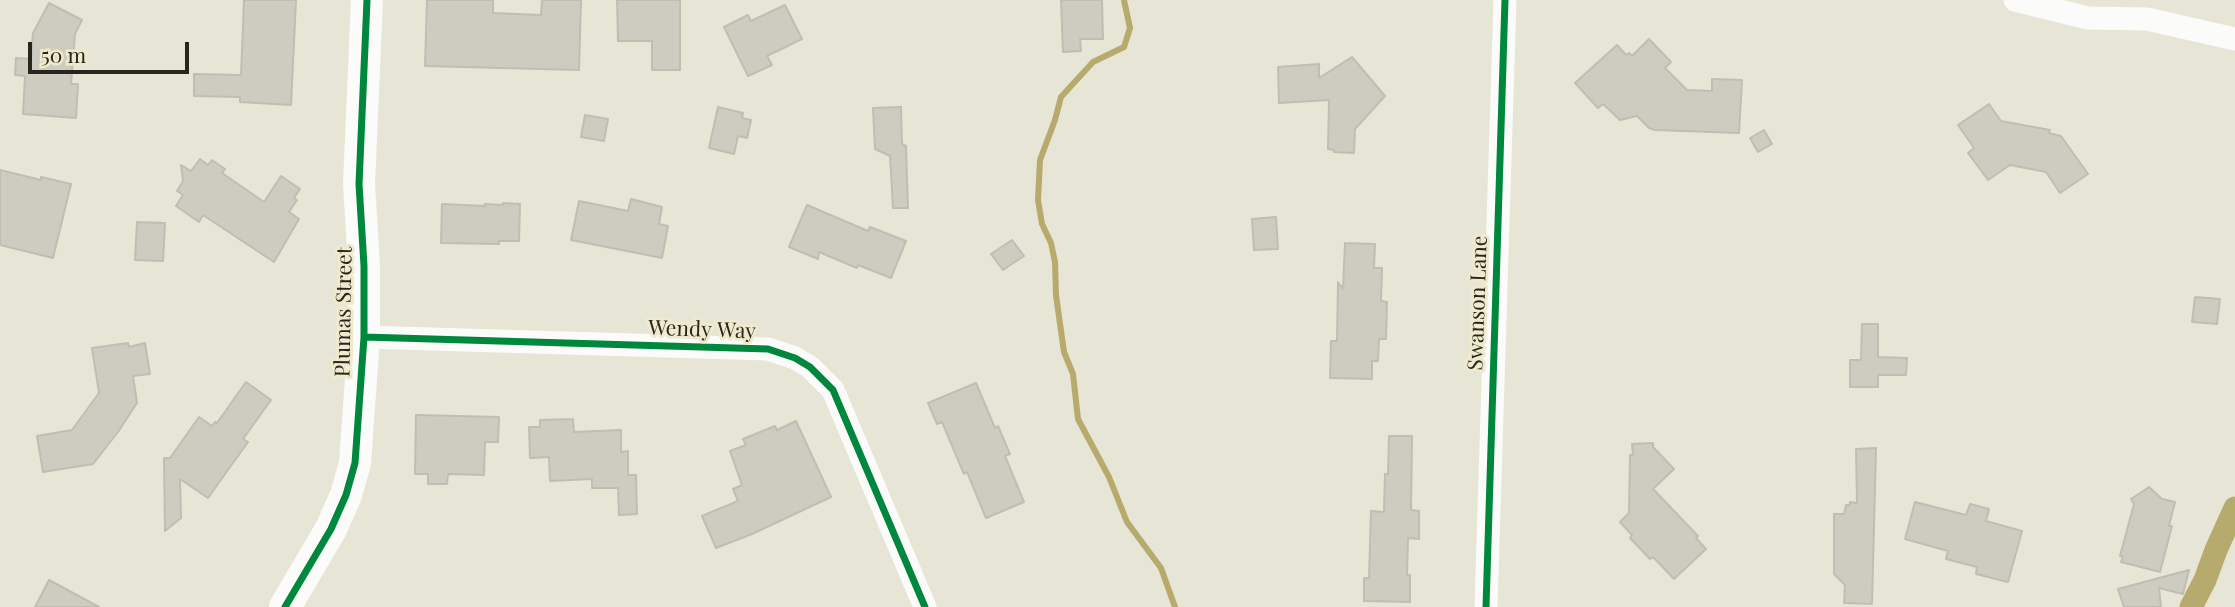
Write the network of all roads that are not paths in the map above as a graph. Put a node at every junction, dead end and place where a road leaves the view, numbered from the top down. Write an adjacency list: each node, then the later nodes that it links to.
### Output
1 (367, 0): 5 (street, Plumas Street)
2 (1505, 0): 8 (street, Swanson Lane)
3 (2015, 0): 4 (street)
4 (2235, 39)
5 (363, 337): 6 (street, Plumas Street); 7 (street, Wendy Way)
6 (285, 607)
7 (925, 607)
8 (1486, 607)

